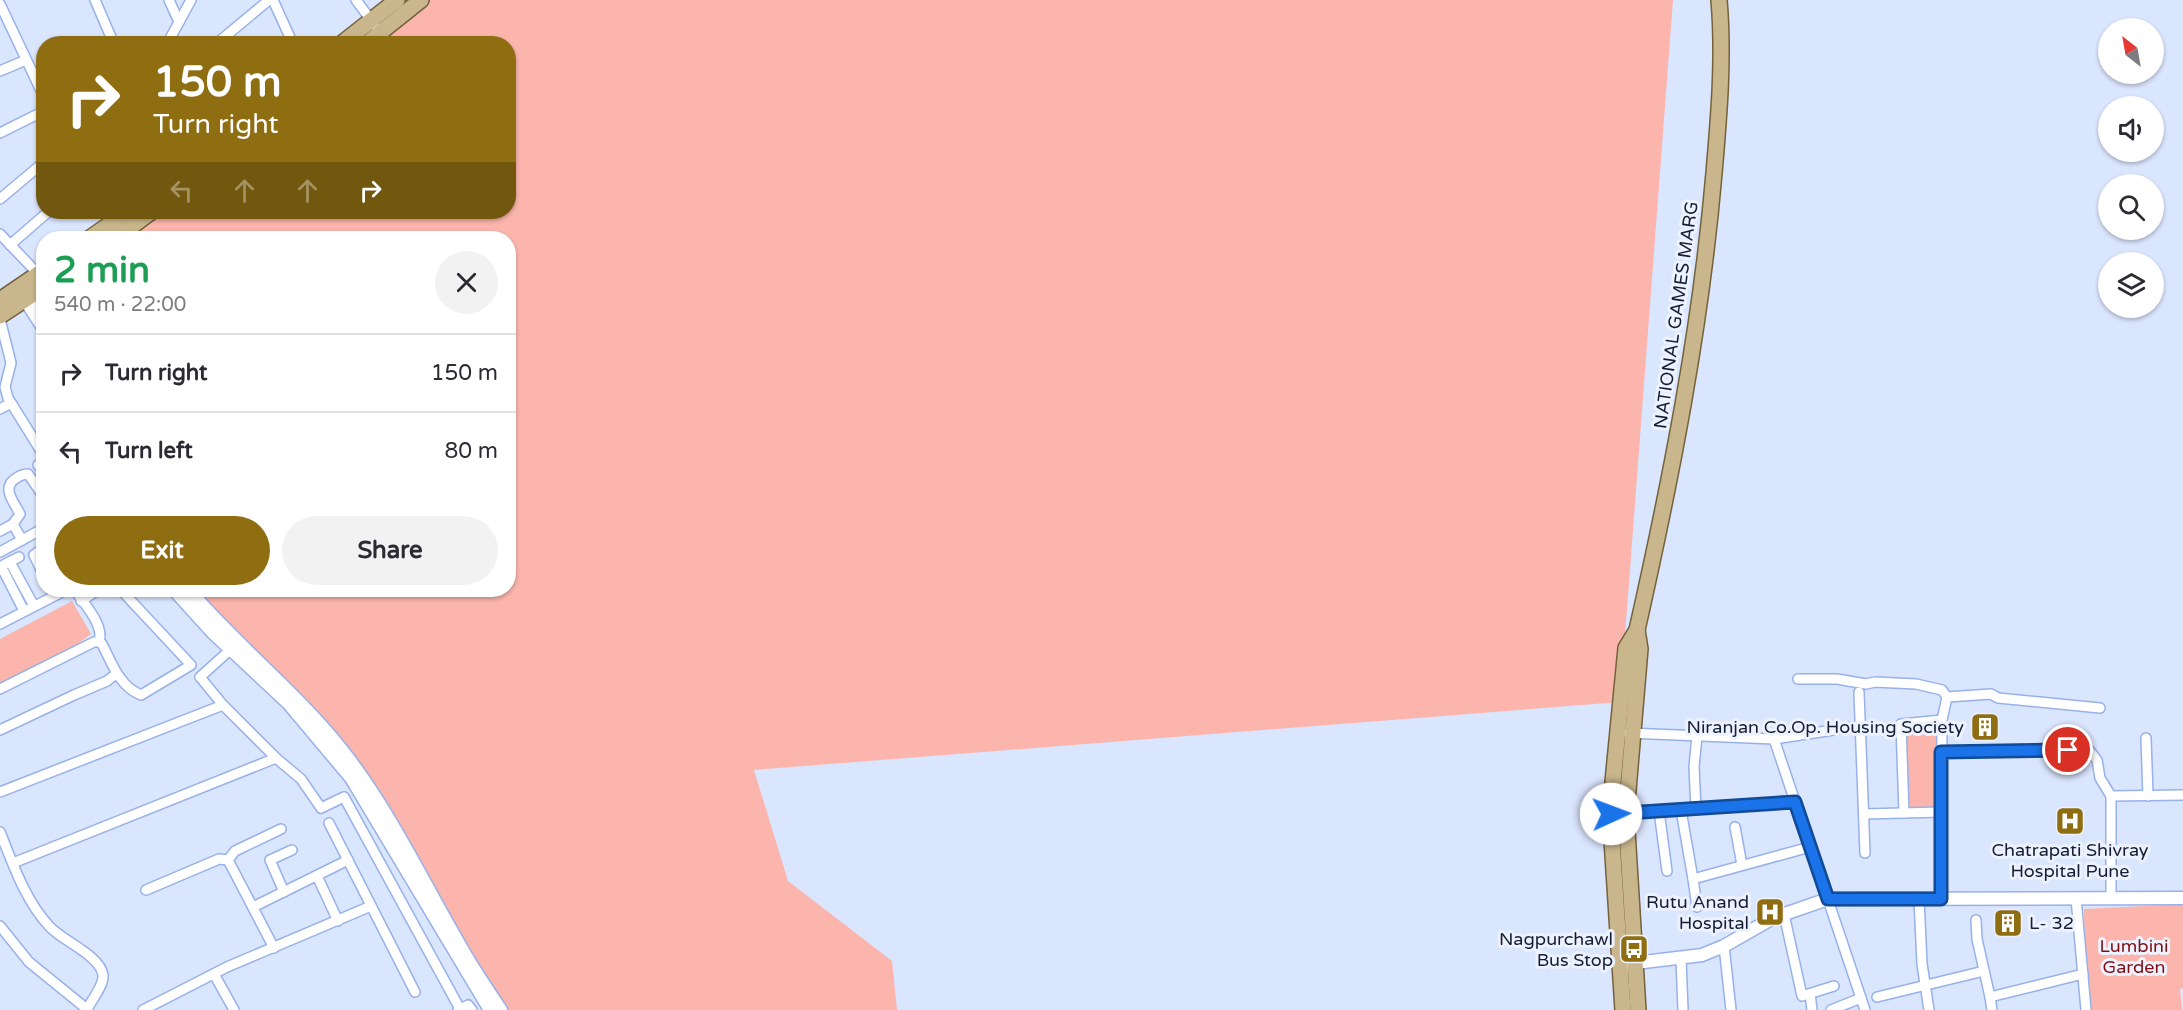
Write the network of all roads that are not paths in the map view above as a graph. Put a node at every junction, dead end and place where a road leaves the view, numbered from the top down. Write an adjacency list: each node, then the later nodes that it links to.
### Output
1 (95, 0): 12 (street)
2 (169, 0): 10 (street)
3 (191, 0): 10 (street)
4 (271, 0): 14 (street); 15 (street)
5 (356, 0): 11 (street)
6 (397, 0): 11 (main road)
7 (421, 0): 11 (main road)
8 (1719, 0): 68 (main road, NATIONAL GAMES MARG)
9 (0, 4): 18 (street)
10 (179, 22): 13 (street)
11 (376, 27): 16 (main road); 17 (main road)
12 (111, 36)
13 (171, 36)
14 (226, 36)
15 (289, 36)
16 (357, 36)
17 (371, 36)
18 (26, 60): 19 (street); 20 (street)
19 (0, 71)
20 (36, 81)
21 (36, 115): 22 (street)
22 (0, 133)
23 (36, 169): 24 (street)
24 (0, 199)
25 (40, 219): 31 (street)
26 (117, 219): 28 (main road)
27 (142, 219): 29 (main road)
28 (100, 231)
29 (125, 231)
30 (0, 234): 31 (street)
31 (10, 244): 32 (street)
32 (34, 284): 33 (main road); 34 (main road)
33 (0, 300)
34 (0, 318): 35 (street)
35 (11, 403): 36 (street); 37 (street)
36 (0, 409)
37 (36, 443)
38 (36, 486): 39 (street)
39 (4, 488): 40 (street)
40 (13, 524): 41 (street); 43 (street)
41 (0, 531)
42 (36, 532): 43 (street)
43 (22, 540): 44 (street)
44 (0, 552)
45 (7, 563): 53 (street); 54 (street)
46 (46, 597): 53 (street)
47 (79, 597): 52 (street)
48 (87, 597): 52 (street)
49 (128, 597): 58 (street)
50 (181, 597): 57 (street)
51 (195, 597): 135 (street)
52 (81, 601): 56 (street)
53 (34, 606): 54 (street)
54 (24, 611): 55 (street)
55 (1, 621)
56 (99, 642): 58 (street); 60 (street)
57 (230, 650): 63 (street); 134 (street)
58 (116, 674): 67 (street)
59 (1798, 679): 62 (street)
60 (0, 689)
61 (1859, 692): 66 (street)
62 (1947, 697): 64 (street); 65 (street)
63 (223, 705): 73 (street); 74 (street)
64 (2100, 708)
65 (1942, 720): 72 (street); 83 (street)
66 (1860, 726): 71 (street); 85 (street)
67 (0, 730)
68 (1625, 733): 69 (street); 84 (main road, NATIONAL GAMES MARG)
69 (1697, 736): 71 (street); 79 (street)
70 (2146, 738): 77 (street)
71 (1774, 739): 78 (street)
72 (1941, 752): 76 (street); 82 (street)
73 (276, 758): 95 (street); 130 (street)
74 (0, 792)
75 (2183, 795): 77 (street)
76 (2111, 796): 77 (street); 103 (street)
77 (2148, 796)
78 (1795, 802): 79 (street); 90 (street)
79 (1696, 809): 80 (street)
80 (1681, 810): 81 (street); 99 (street)
81 (1659, 811): 84 (street); 97 (street)
82 (1941, 812): 83 (street); 107 (street)
83 (1904, 813): 85 (street)
84 (1619, 814): 118 (main road, NATIONAL GAMES MARG)
85 (1863, 814): 92 (street)
86 (329, 823): 94 (street)
87 (1735, 827): 96 (street)
88 (281, 830): 93 (street)
89 (0, 832): 95 (street)
90 (1810, 847): 96 (street); 105 (street)
91 (292, 850): 101 (street)
92 (1864, 853)
93 (228, 860): 100 (street); 109 (street)
94 (348, 860): 98 (street); 108 (street)
95 (13, 863): 129 (street)
96 (1743, 865): 99 (street)
97 (1667, 871)
98 (317, 876): 101 (street); 112 (street)
99 (1693, 879): 110 (street)
100 (146, 890)
101 (284, 892): 109 (street)
102 (2076, 898): 103 (street); 107 (street); 121 (street)
103 (2111, 898): 104 (street)
104 (2183, 898)
105 (1828, 899): 106 (street); 111 (street); 128 (street)
106 (1919, 899): 107 (street); 122 (street)
107 (1941, 899)
108 (371, 906): 112 (street); 124 (street)
109 (253, 907): 116 (street)
110 (1697, 907)
111 (1784, 914): 115 (street); 125 (street)
112 (338, 921): 116 (street)
113 (1976, 921): 119 (street)
114 (0, 926): 129 (street)
115 (1724, 946): 117 (street); 139 (street)
116 (274, 948): 120 (street)
117 (1681, 959): 118 (street); 138 (street)
118 (1628, 964): 136 (main road, NATIONAL GAMES MARG); 137 (main road, NATIONAL GAMES MARG)
119 (1984, 971): 122 (street); 127 (street)
120 (214, 974): 131 (street); 132 (street)
121 (2083, 974): 127 (street); 145 (street)
122 (1925, 985): 126 (street); 143 (street)
123 (1834, 986): 125 (street)
124 (415, 992)
125 (1810, 994): 140 (street)
126 (1877, 997)
127 (1990, 997): 144 (street)
128 (1861, 998): 141 (street); 142 (street)
129 (88, 1009)
130 (459, 1009): 133 (street)
131 (142, 1010)
132 (234, 1010)
133 (471, 1010)
134 (490, 1010)
135 (501, 1010)
136 (1623, 1010)
137 (1638, 1010)
138 (1683, 1010)
139 (1731, 1010)
140 (1812, 1010)
141 (1831, 1010)
142 (1865, 1010)
143 (1929, 1010)
144 (1992, 1010)
145 (2086, 1010)

